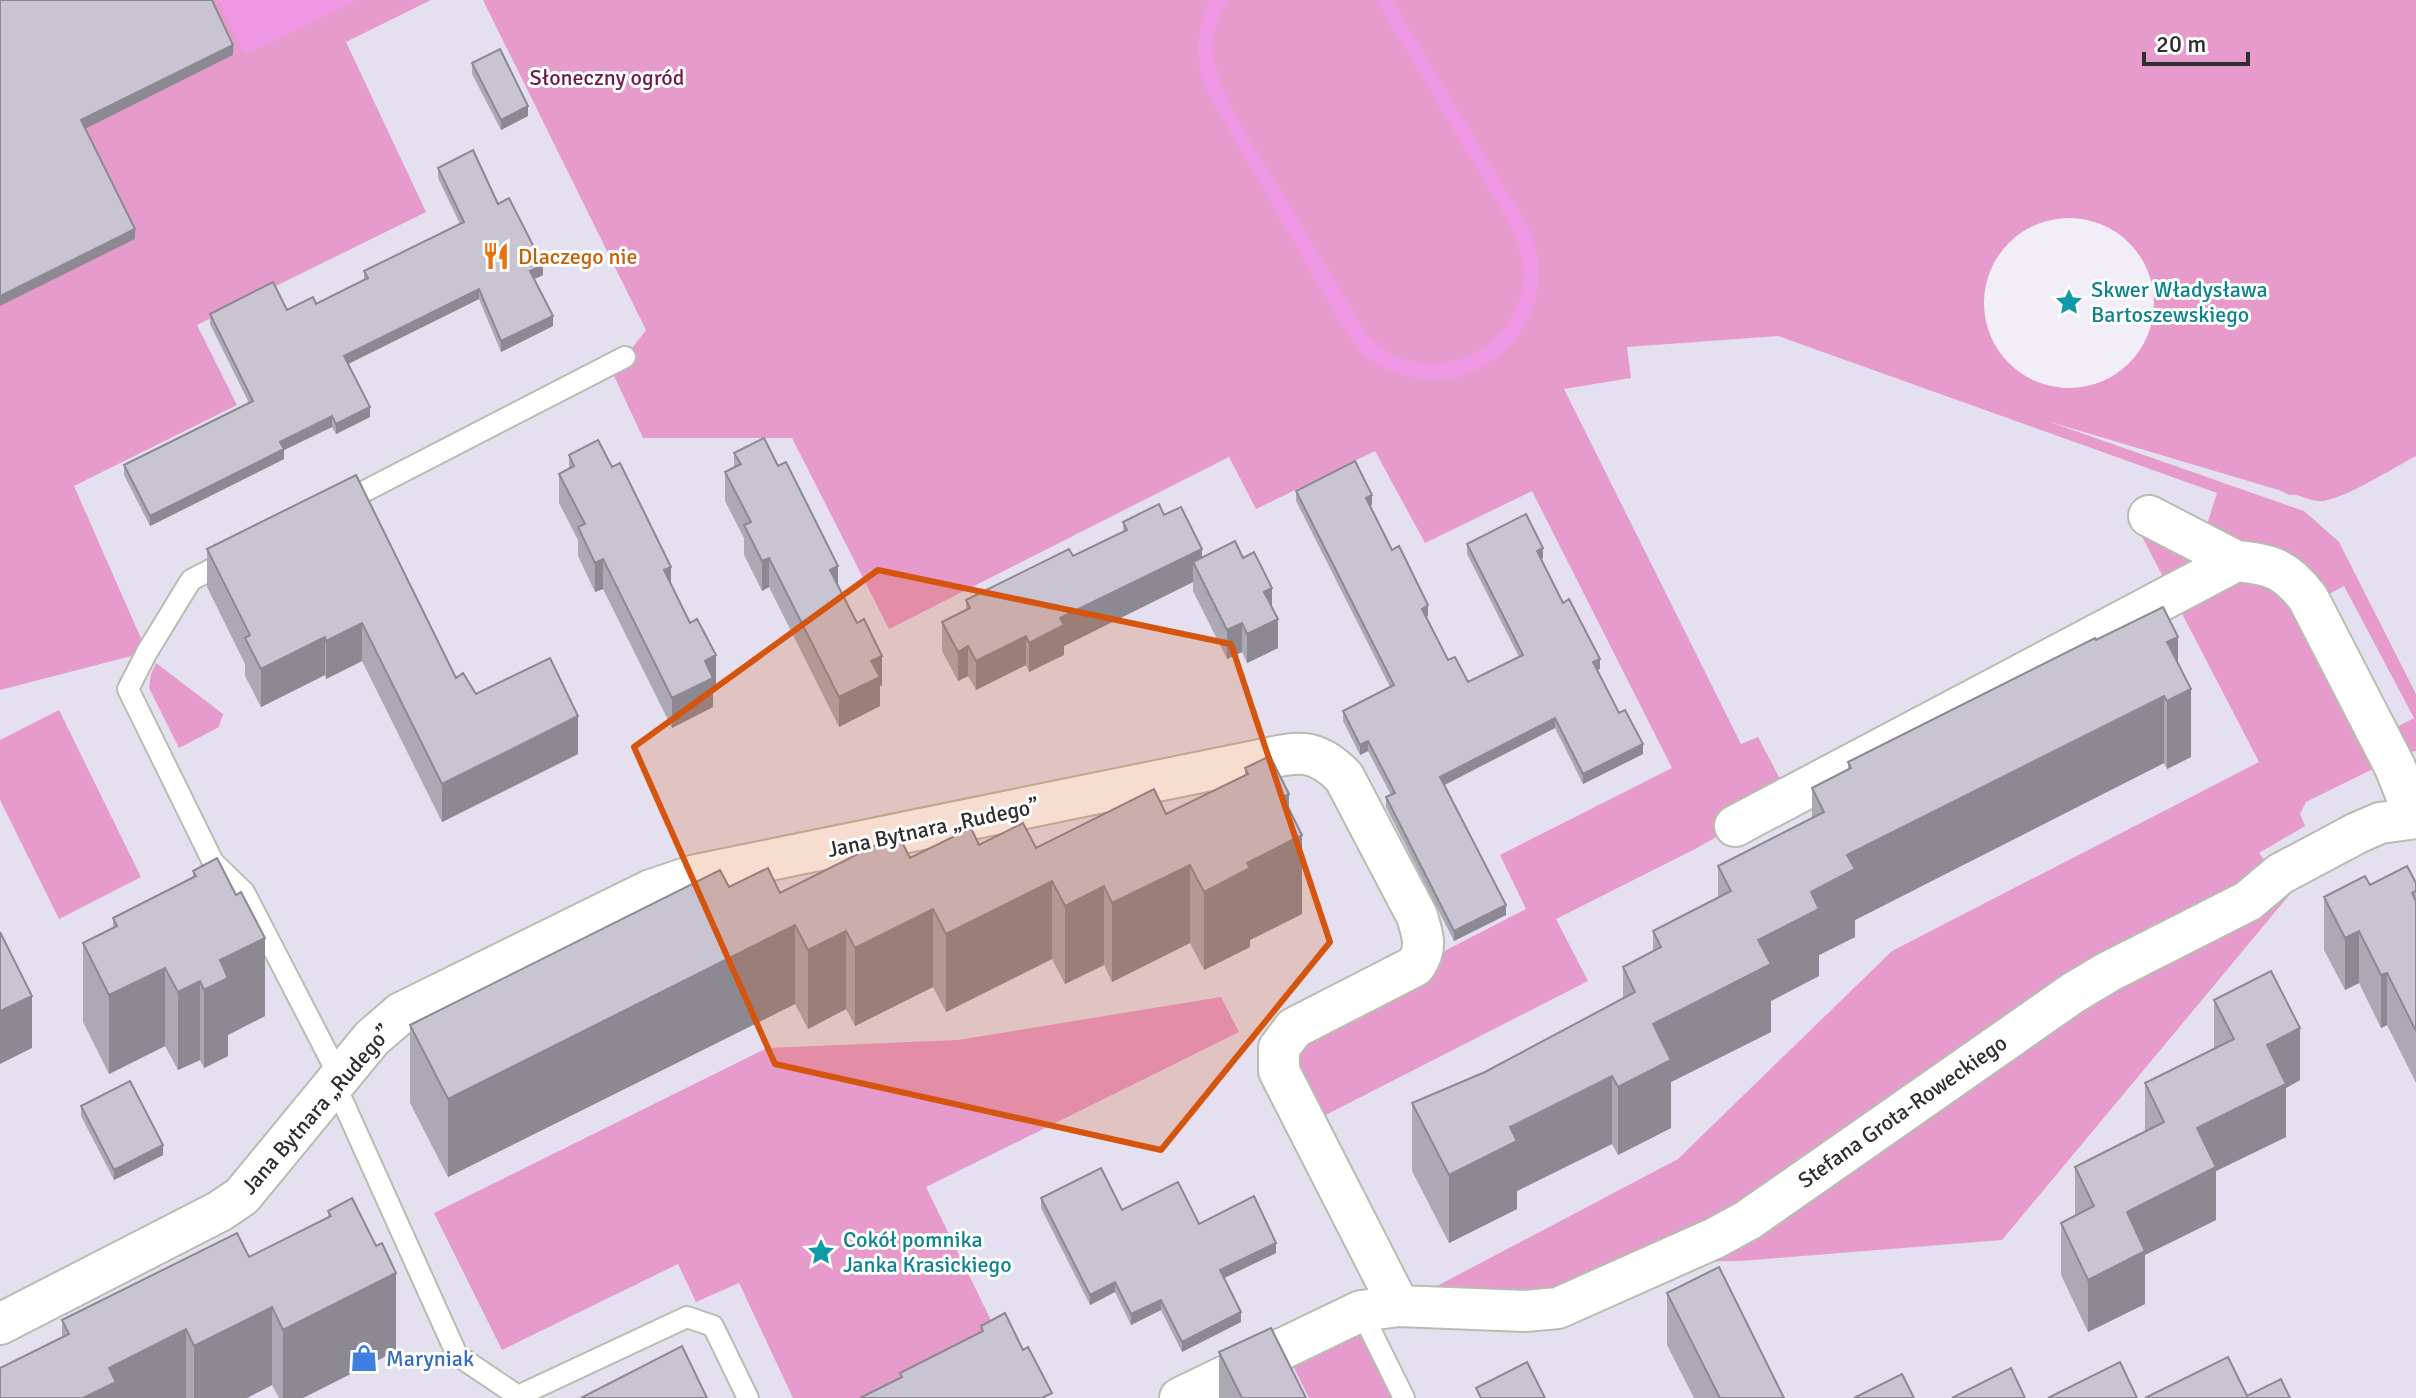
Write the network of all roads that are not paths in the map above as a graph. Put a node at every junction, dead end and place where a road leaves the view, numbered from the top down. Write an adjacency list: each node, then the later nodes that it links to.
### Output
1 (625, 357): 2 (lane)
2 (317, 516)
3 (2149, 516): 5 (street, Stefana Grota-Roweckiego)
4 (247, 552): 8 (lane)
5 (2236, 561): 6 (street, Stefana Grota-Roweckiego); 7 (street)
6 (2415, 818): 9 (street, Stefana Grota-Roweckiego)
7 (1735, 826)
8 (337, 1079): 9 (street, Jana Bytnara „Rudego”); 10 (street, Jana Bytnara „Rudego”); 11 (lane)
9 (1380, 1308): 12 (street, Stefana Grota-Roweckiego); 13 (lane)
10 (0, 1324)
11 (748, 1398)
12 (1180, 1398)
13 (1404, 1398)

